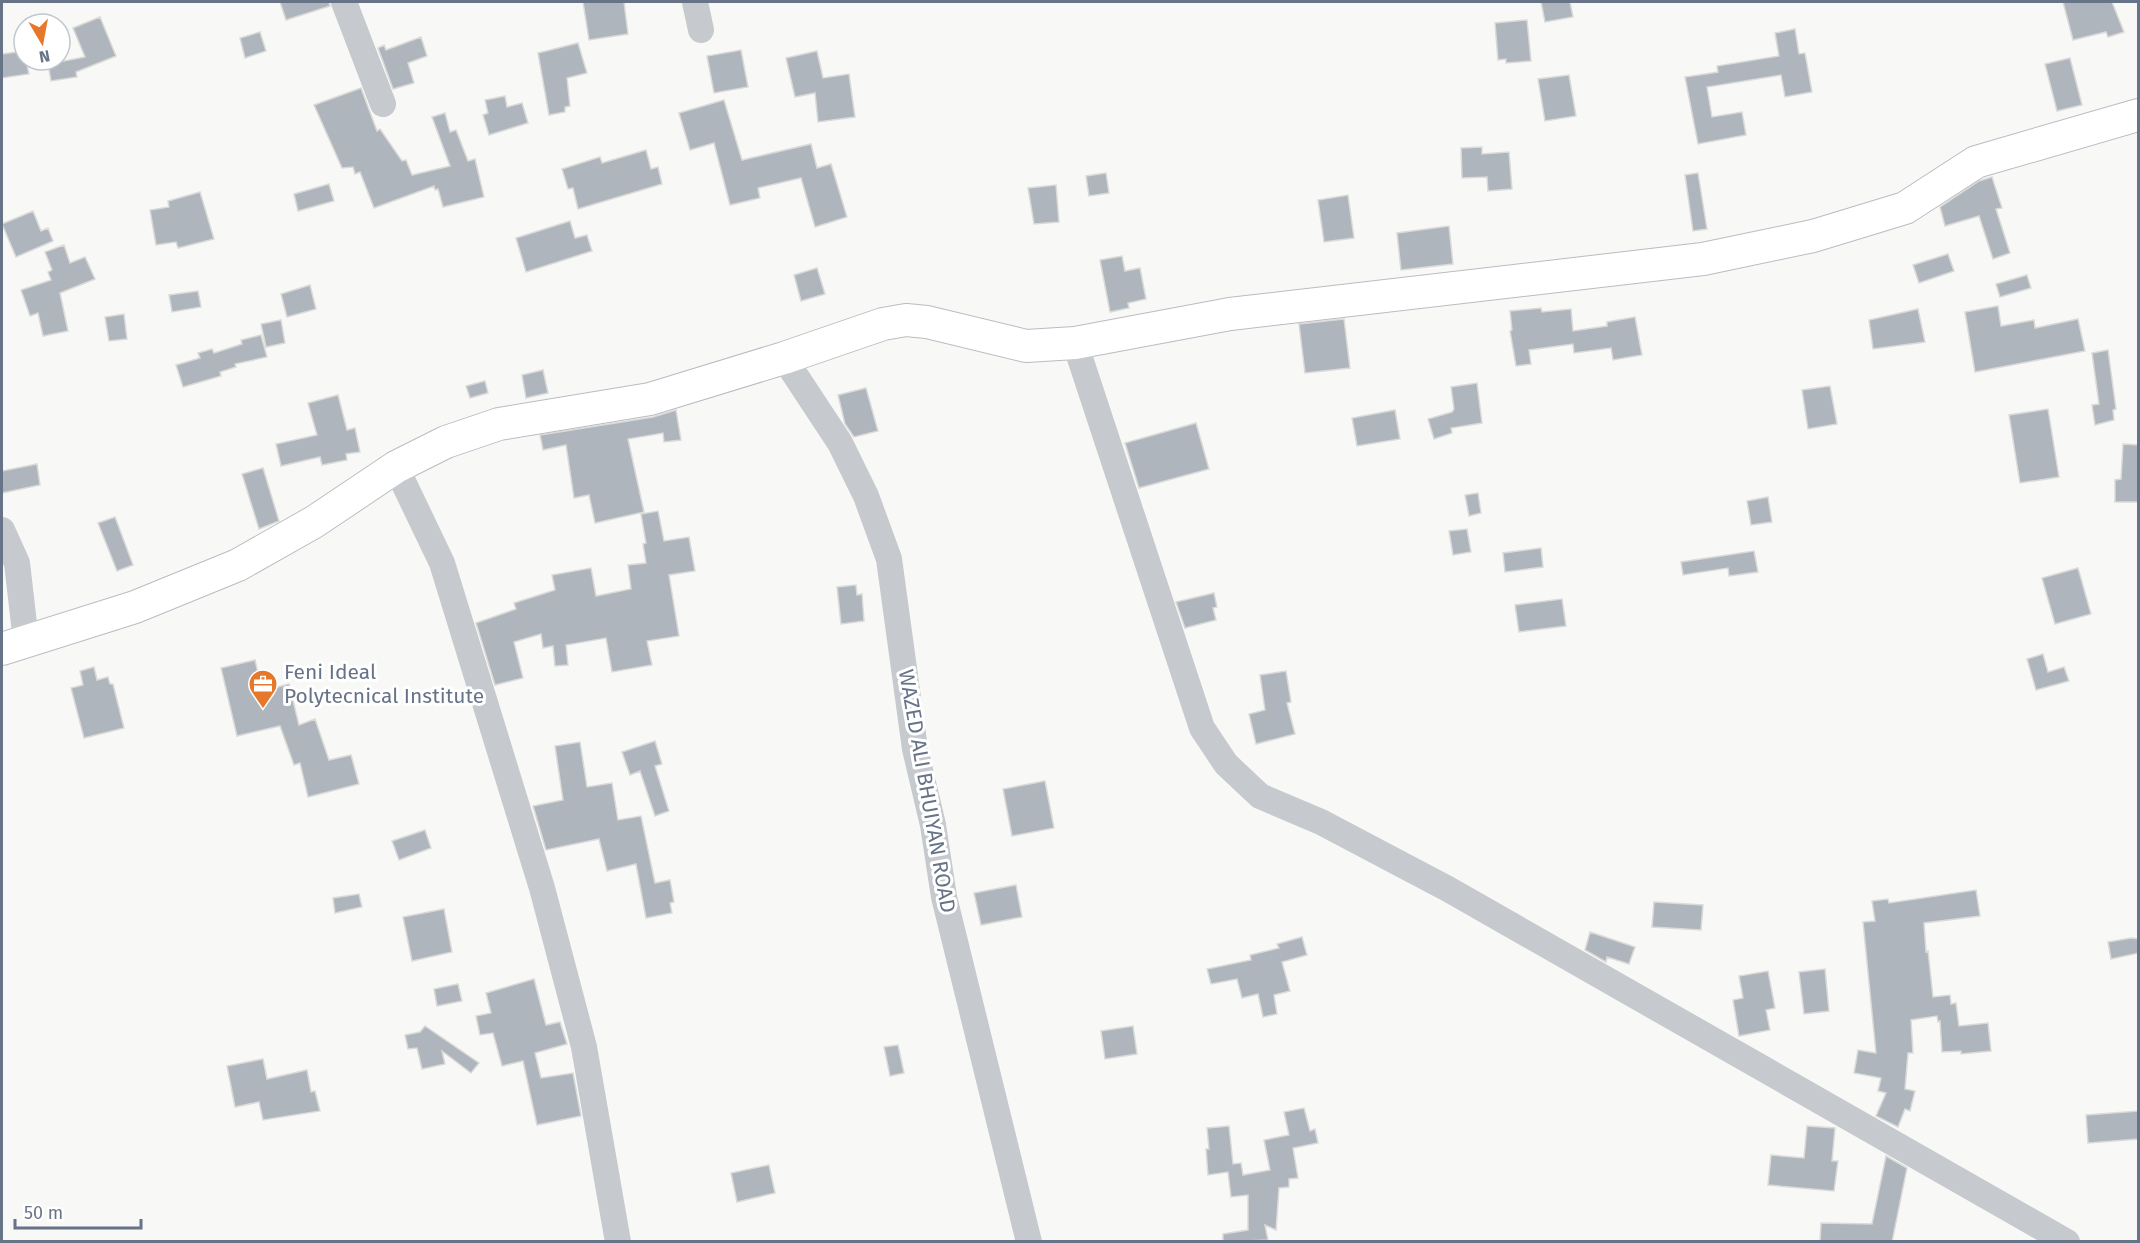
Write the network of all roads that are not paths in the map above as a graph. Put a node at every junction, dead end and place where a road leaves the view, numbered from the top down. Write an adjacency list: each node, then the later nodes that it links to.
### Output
1 (344, 2): 4 (street)
2 (695, 2): 3 (street)
3 (700, 30)
4 (383, 104)
5 (2139, 116): 6 (main road)
6 (1075, 343): 7 (main road); 13 (street)
7 (784, 358): 8 (main road); 12 (street, WAZED ALI BHUIYAN ROAD)
8 (396, 467): 10 (main road); 11 (street)
9 (2, 530): 10 (street)
10 (14, 645)
11 (618, 1242)
12 (1029, 1242)
13 (2067, 1242)

